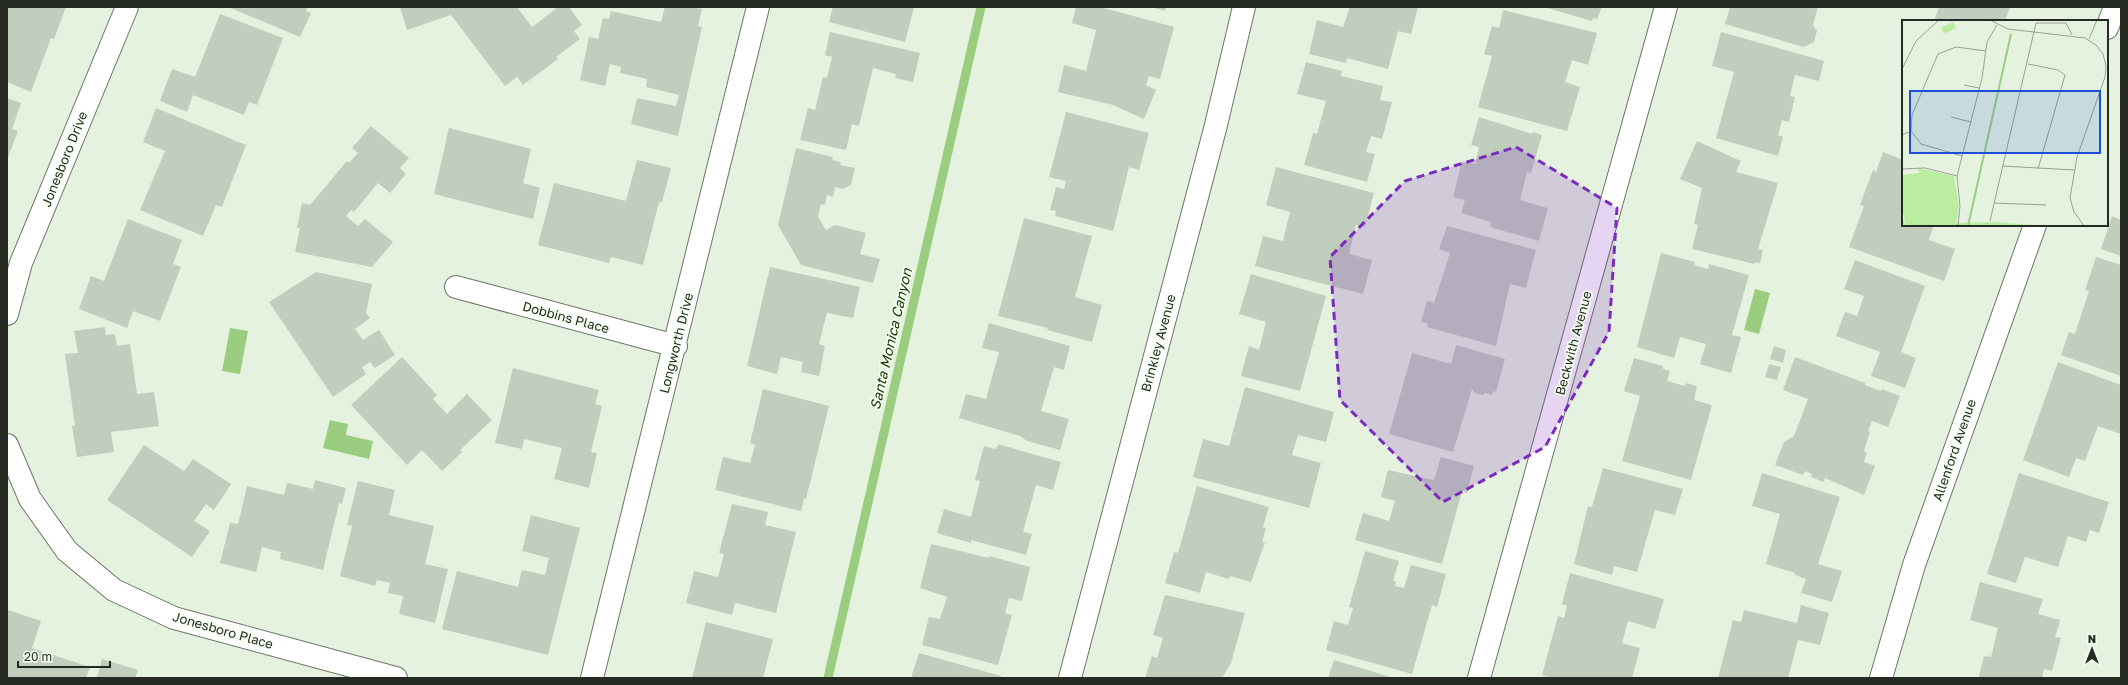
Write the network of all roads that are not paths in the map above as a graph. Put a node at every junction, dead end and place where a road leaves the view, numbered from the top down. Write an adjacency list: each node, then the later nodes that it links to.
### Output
1 (127, 7): 9 (street, Jonesboro Drive)
2 (758, 7): 10 (street, Longworth Drive)
3 (1244, 7): 14 (street, Brinkley Avenue)
4 (1666, 7): 15 (street, Beckwith Avenue)
5 (2115, 7): 6 (street)
6 (2108, 25)
7 (2035, 226): 16 (street, Allenford Avenue)
8 (456, 287): 10 (street, Dobbins Place)
9 (7, 314)
10 (676, 346): 13 (street, Longworth Drive)
11 (7, 445): 12 (street, Jonesboro Place)
12 (396, 678)
13 (592, 678)
14 (1070, 678)
15 (1479, 678)
16 (1881, 678)

